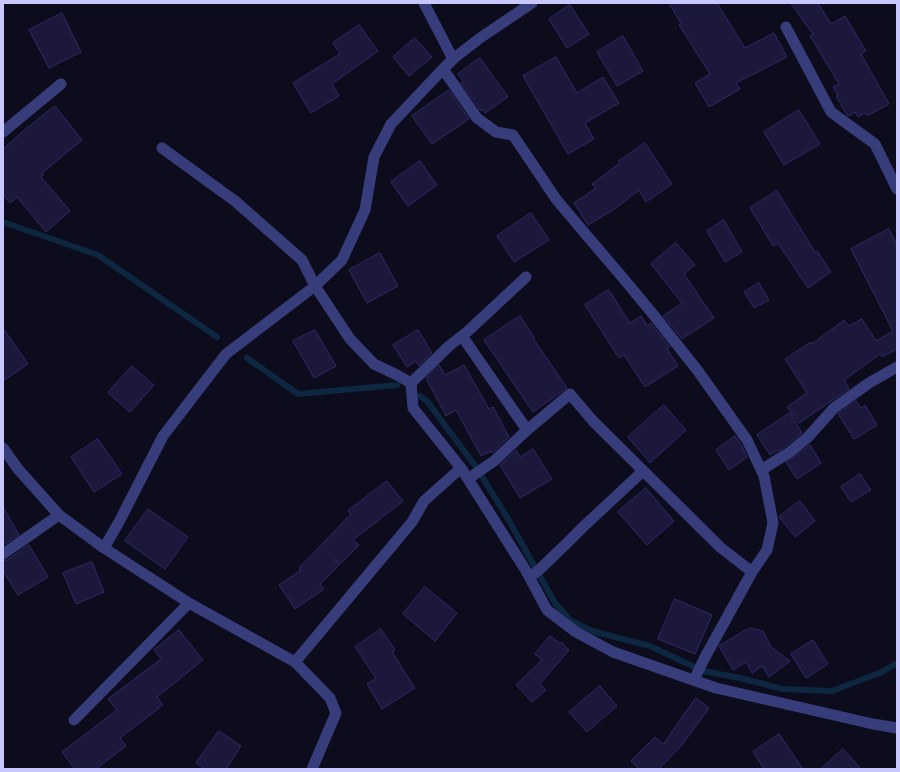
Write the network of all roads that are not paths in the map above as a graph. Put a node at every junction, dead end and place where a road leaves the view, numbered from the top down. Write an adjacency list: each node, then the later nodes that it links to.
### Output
1 (424, 3): 4 (street)
2 (532, 3): 4 (street)
3 (786, 27): 9 (street)
4 (454, 59): 5 (street)
5 (442, 69): 11 (street); 18 (street)
6 (61, 84): 7 (street)
7 (3, 132)
8 (162, 148): 11 (street)
9 (897, 189)
10 (526, 277): 12 (street)
11 (315, 286): 14 (street); 22 (street)
12 (462, 336): 14 (street); 15 (street)
13 (897, 367): 18 (street)
14 (411, 383): 17 (street)
15 (527, 430): 19 (street); 20 (street)
16 (3, 448): 21 (street)
17 (461, 468): 20 (street); 27 (street)
18 (761, 470): 24 (street)
19 (643, 471): 24 (street); 25 (street)
20 (468, 480): 25 (street)
21 (59, 515): 22 (street); 23 (street)
22 (104, 548): 26 (street)
23 (3, 554)
24 (752, 572): 28 (street)
25 (534, 573): 28 (street)
26 (189, 603): 27 (street); 29 (street)
27 (294, 662): 31 (street)
28 (696, 676): 30 (street)
29 (74, 720)
30 (897, 728)
31 (312, 769)

